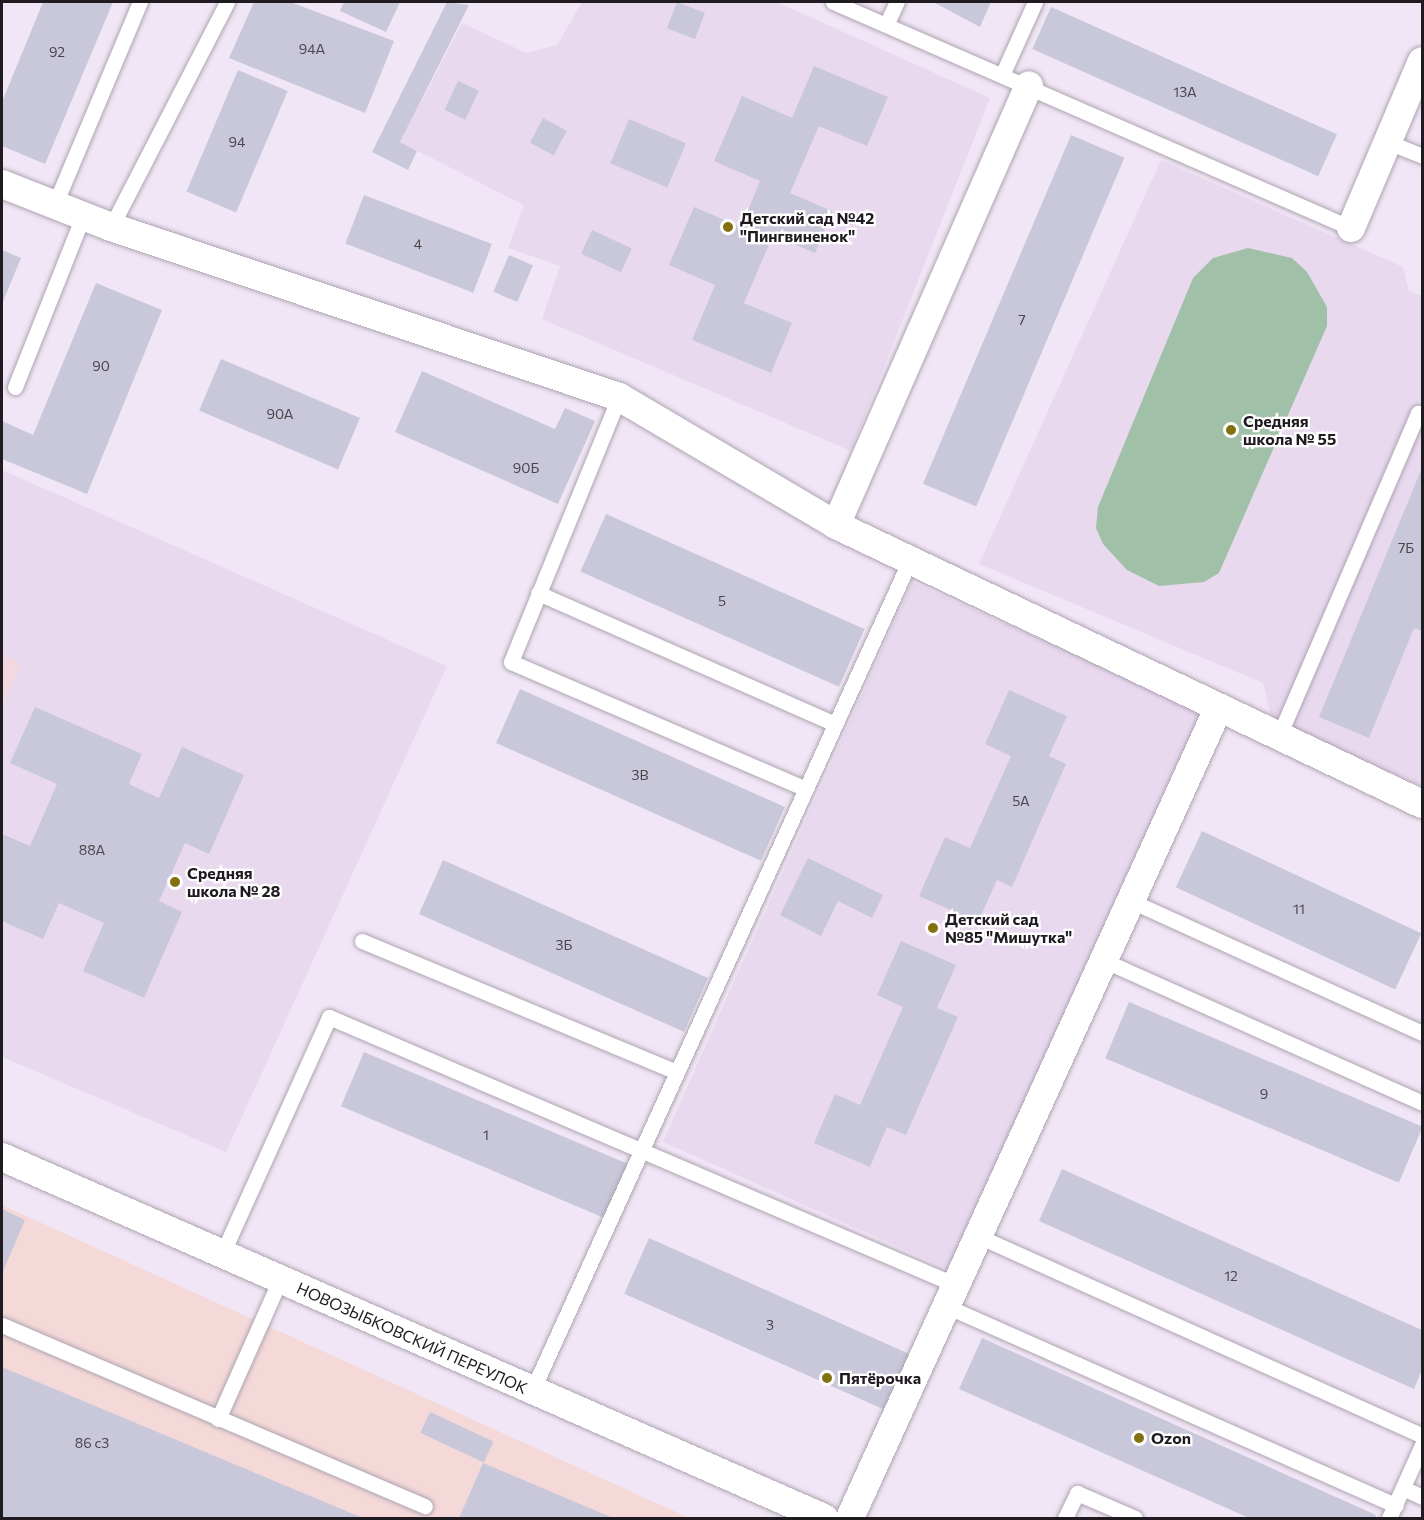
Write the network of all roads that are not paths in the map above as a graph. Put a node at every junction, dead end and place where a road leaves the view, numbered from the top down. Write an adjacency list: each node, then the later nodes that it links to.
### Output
1 (140, 2): 13 (lane)
2 (227, 2): 15 (lane)
3 (833, 2): 6 (lane)
4 (897, 2): 6 (lane)
5 (1035, 2): 8 (lane)
6 (887, 23): 8 (lane)
7 (1421, 68): 10 (street)
8 (1003, 73): 9 (lane)
9 (1029, 85): 16 (lane); 20 (street)
10 (1388, 142): 11 (lane); 16 (street)
11 (1422, 156)
12 (2, 184): 13 (street)
13 (55, 204): 14 (street)
14 (83, 216): 15 (street); 17 (lane)
15 (111, 227): 18 (street)
16 (1351, 228)
17 (15, 387)
18 (619, 397): 20 (street); 22 (lane)
19 (1422, 415): 25 (lane)
20 (836, 525): 21 (street)
21 (910, 560): 23 (street); 24 (lane)
22 (538, 593): 24 (lane); 26 (lane)
23 (1218, 710): 25 (street); 28 (street)
24 (836, 724): 26 (lane)
25 (1278, 738): 27 (street)
26 (806, 789): 32 (lane)
27 (1422, 804)
28 (1131, 901): 30 (street); 31 (lane)
29 (362, 941): 32 (lane)
30 (1105, 961): 33 (lane); 36 (street)
31 (1422, 1033)
32 (677, 1072): 34 (lane)
33 (1422, 1103)
34 (643, 1147): 37 (lane); 39 (lane); 41 (lane)
35 (2, 1157): 37 (street, НОВОЗЫБКОВСКИЙ ПЕРЕУЛОК)
36 (978, 1236): 39 (street); 43 (lane)
37 (223, 1252): 38 (street, НОВОЗЫБКОВСКИЙ ПЕРЕУЛОК)
38 (280, 1280): 41 (street, НОВОЗЫБКОВСКИЙ ПЕРЕУЛОК); 42 (lane)
39 (951, 1295): 48 (lane); 50 (street)
40 (2, 1325): 42 (lane)
41 (532, 1391): 49 (street, НОВОЗЫБКОВСКИЙ ПЕРЕУЛОК)
42 (218, 1419): 47 (lane)
43 (1422, 1436)
44 (1422, 1445): 45 (lane)
45 (1403, 1488): 46 (lane); 48 (lane)
46 (1422, 1497)
47 (425, 1506)
48 (1392, 1512)
49 (824, 1518)
50 (850, 1518)
51 (1065, 1518): 52 (lane)
52 (1135, 1518)

